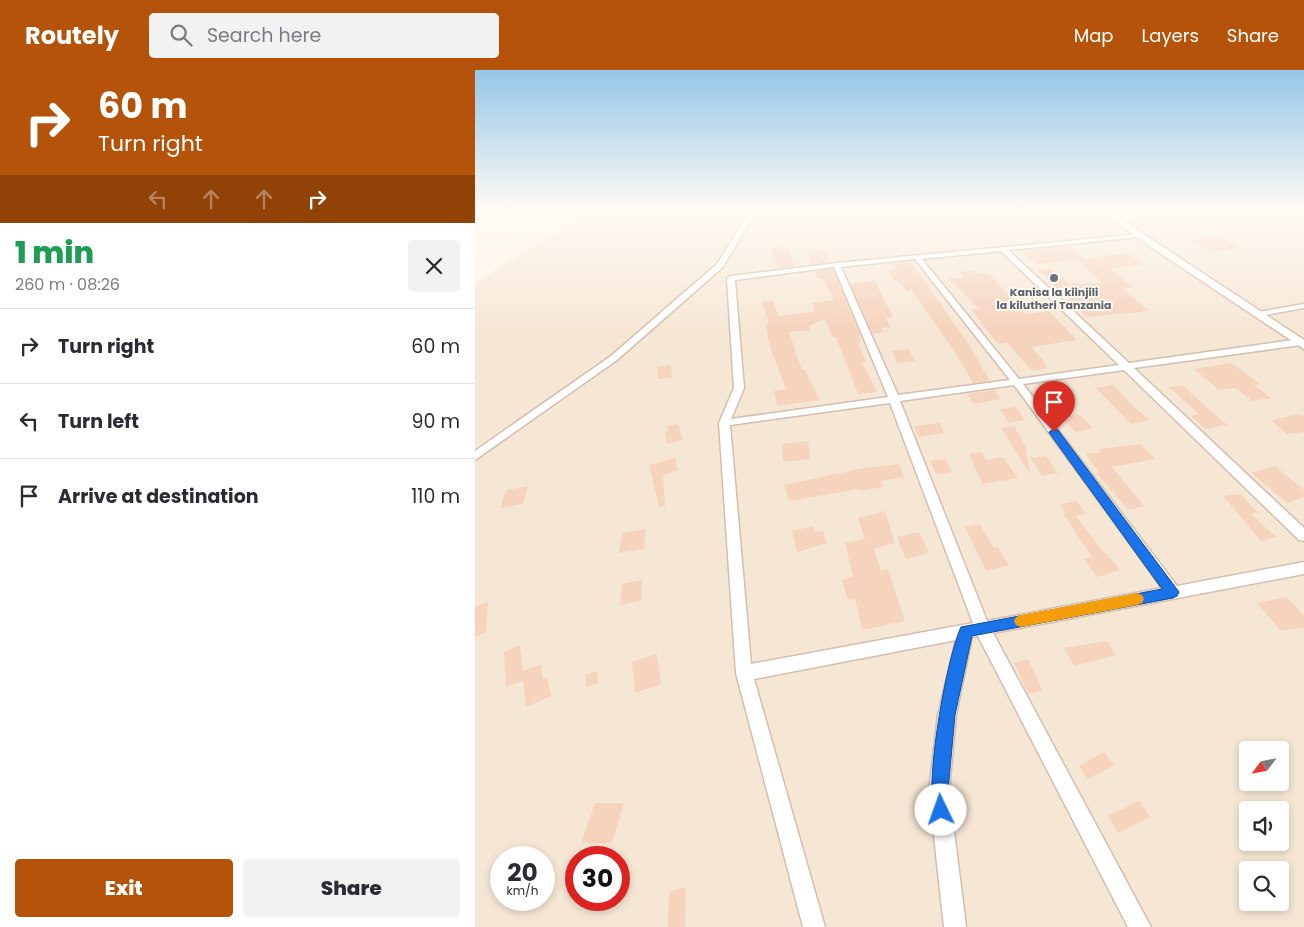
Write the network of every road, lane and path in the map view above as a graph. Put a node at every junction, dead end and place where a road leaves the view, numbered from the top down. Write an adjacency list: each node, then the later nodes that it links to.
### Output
1 (729, 250): 14 (street)
2 (983, 250): 5 (street)
3 (1004, 250): 10 (street)
4 (1162, 250): 8 (street)
5 (917, 257): 6 (street); 11 (street)
6 (837, 265): 12 (street); 13 (street)
7 (1304, 306): 8 (street)
8 (1259, 314): 9 (street)
9 (1302, 344): 10 (street)
10 (1127, 367): 11 (street); 15 (street)
11 (1018, 384): 12 (street); 17 (street)
12 (895, 399): 13 (street); 18 (street)
13 (724, 423): 19 (street)
14 (475, 456)
15 (1304, 536)
16 (1304, 568): 17 (street)
17 (1173, 592): 18 (street)
18 (974, 630): 19 (street); 21 (street); 22 (street)
19 (744, 673): 20 (street)
20 (814, 927)
21 (955, 927)
22 (1140, 927)

